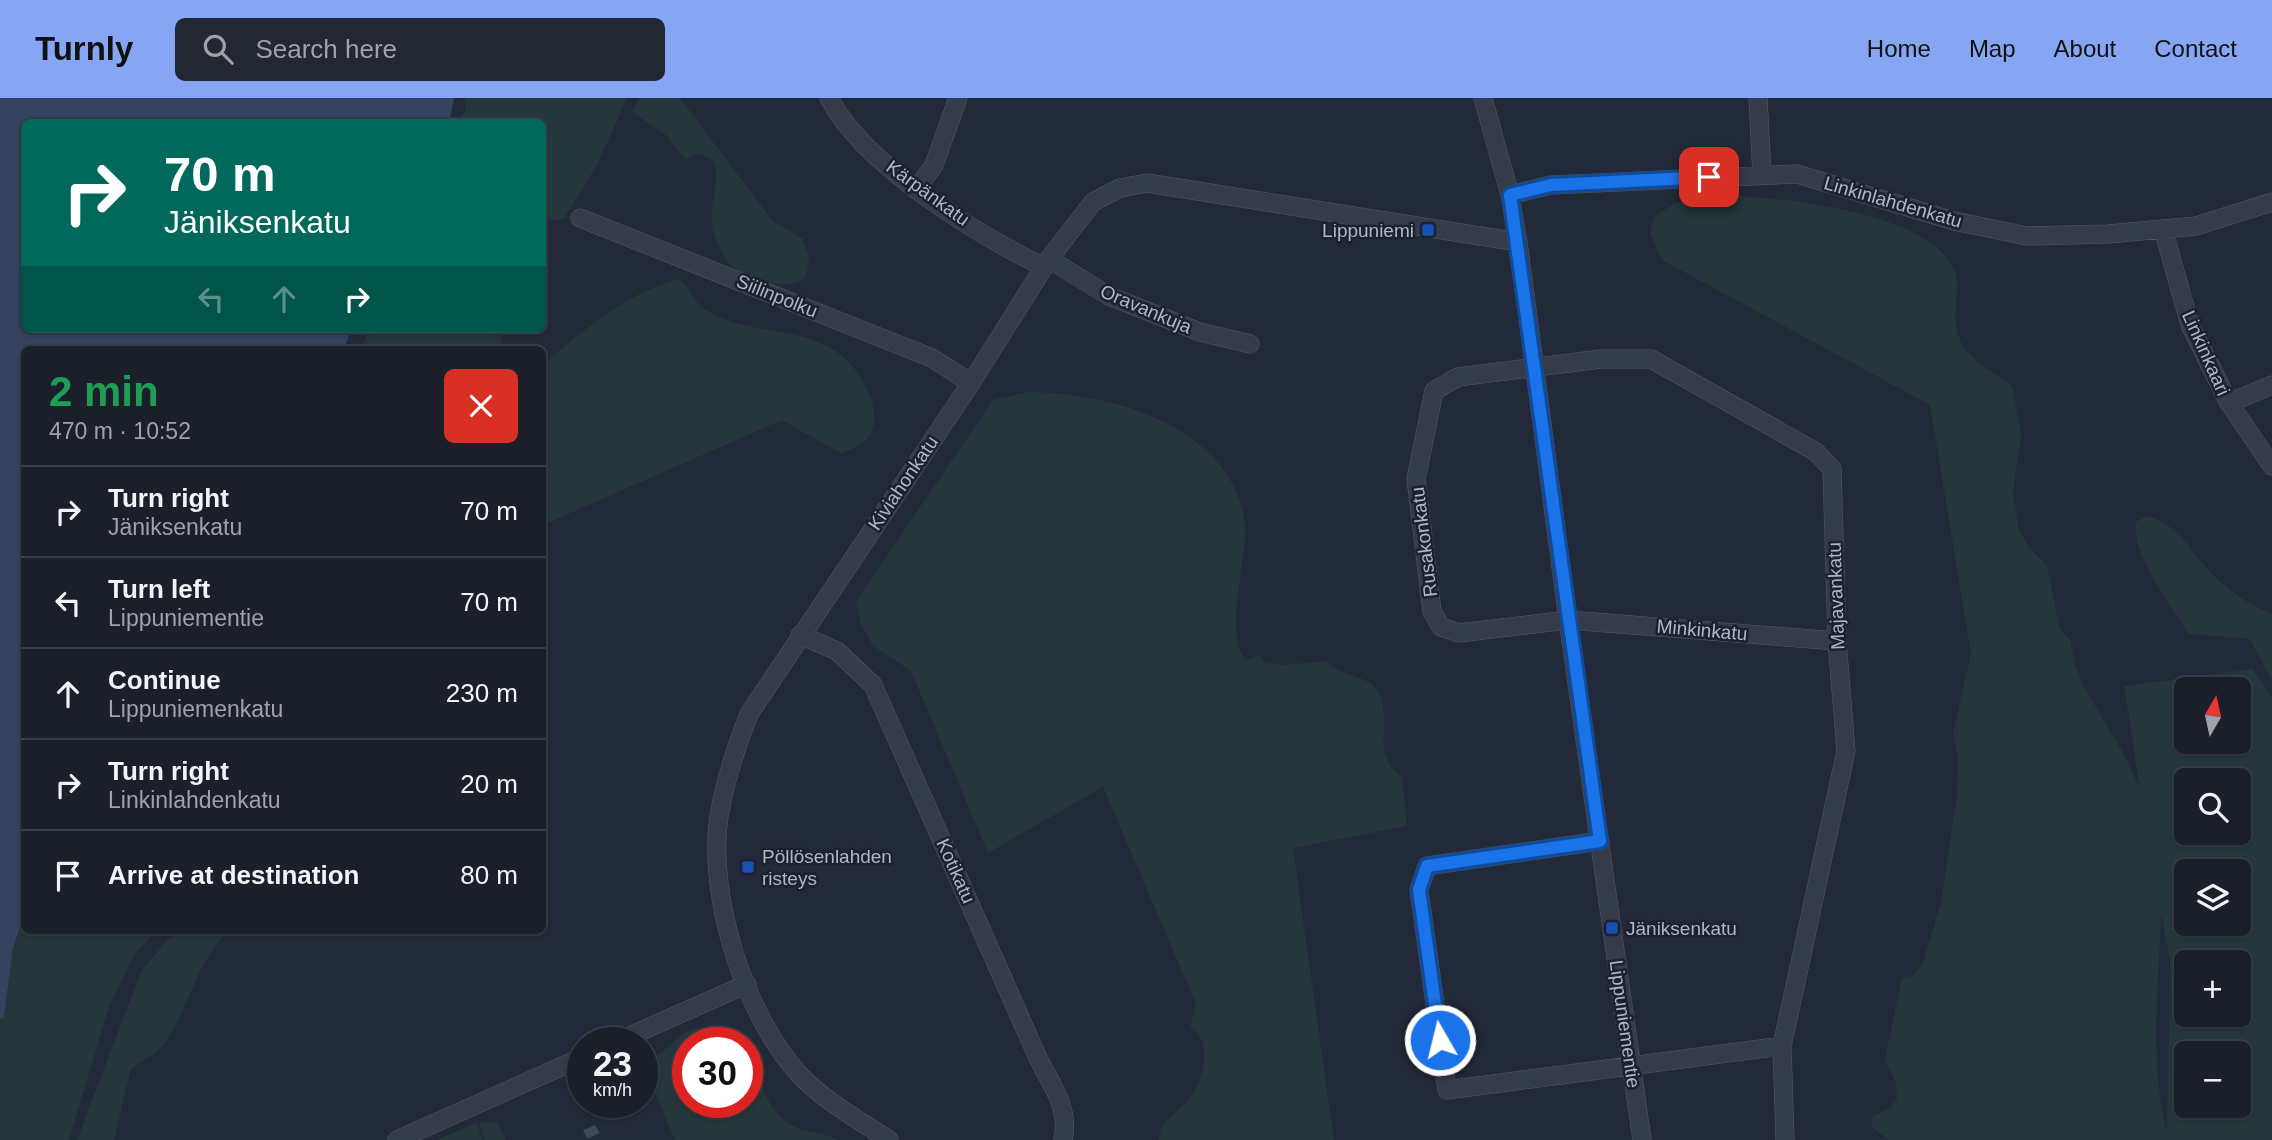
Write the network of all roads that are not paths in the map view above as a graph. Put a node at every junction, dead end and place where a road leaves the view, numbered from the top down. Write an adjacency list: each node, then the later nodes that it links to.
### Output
1 (830, 98): 6 (street, Kärpänkatu)
2 (958, 98): 6 (street)
3 (1483, 98): 7 (street, Lippuniementie)
4 (1758, 98): 5 (street)
5 (1762, 175): 7 (street, Linkinlahdenkatu); 10 (street, Linkinlahdenkatu)
6 (916, 190): 12 (street, Kärpänkatu)
7 (1510, 195): 11 (street, Lippuniementie)
8 (2272, 202): 10 (street, Linkinlahdenkatu)
9 (580, 218): 15 (street, Siilinpolku)
10 (2163, 229): 17 (street, Linkinkaari)
11 (1518, 242): 12 (street, Kiviahonkatu); 14 (street, Lippuniementie)
12 (1047, 263): 13 (street, Oravankuja); 15 (street, Kiviahonkatu)
13 (1250, 344)
14 (1534, 367): 19 (street, Lippuniementie); 19 (street, Rusakonkatu); 21 (street, Majavankatu)
15 (971, 383): 20 (street, Kiviahonkatu)
16 (2272, 385): 17 (street)
17 (2229, 403): 18 (street, Linkinkaari)
18 (2272, 466)
19 (1568, 621): 21 (street, Minkinkatu); 22 (street, Lippuniementie)
20 (800, 635): 23 (street, Kiviahonkatu); 30 (street, Kotikatu)
21 (1837, 641): 25 (street, Majavankatu)
22 (1600, 841): 27 (street, Lippuniementie); 27 (street)
23 (747, 984): 24 (street); 29 (street, Kiviahonkatu)
24 (650, 1027)
25 (1782, 1046): 27 (street); 32 (street, Majavankatu)
26 (567, 1064): 28 (street)
27 (1630, 1067): 31 (street, Lippuniementie)
28 (397, 1140)
29 (890, 1140)
30 (1063, 1140)
31 (1642, 1140)
32 (1785, 1140)

